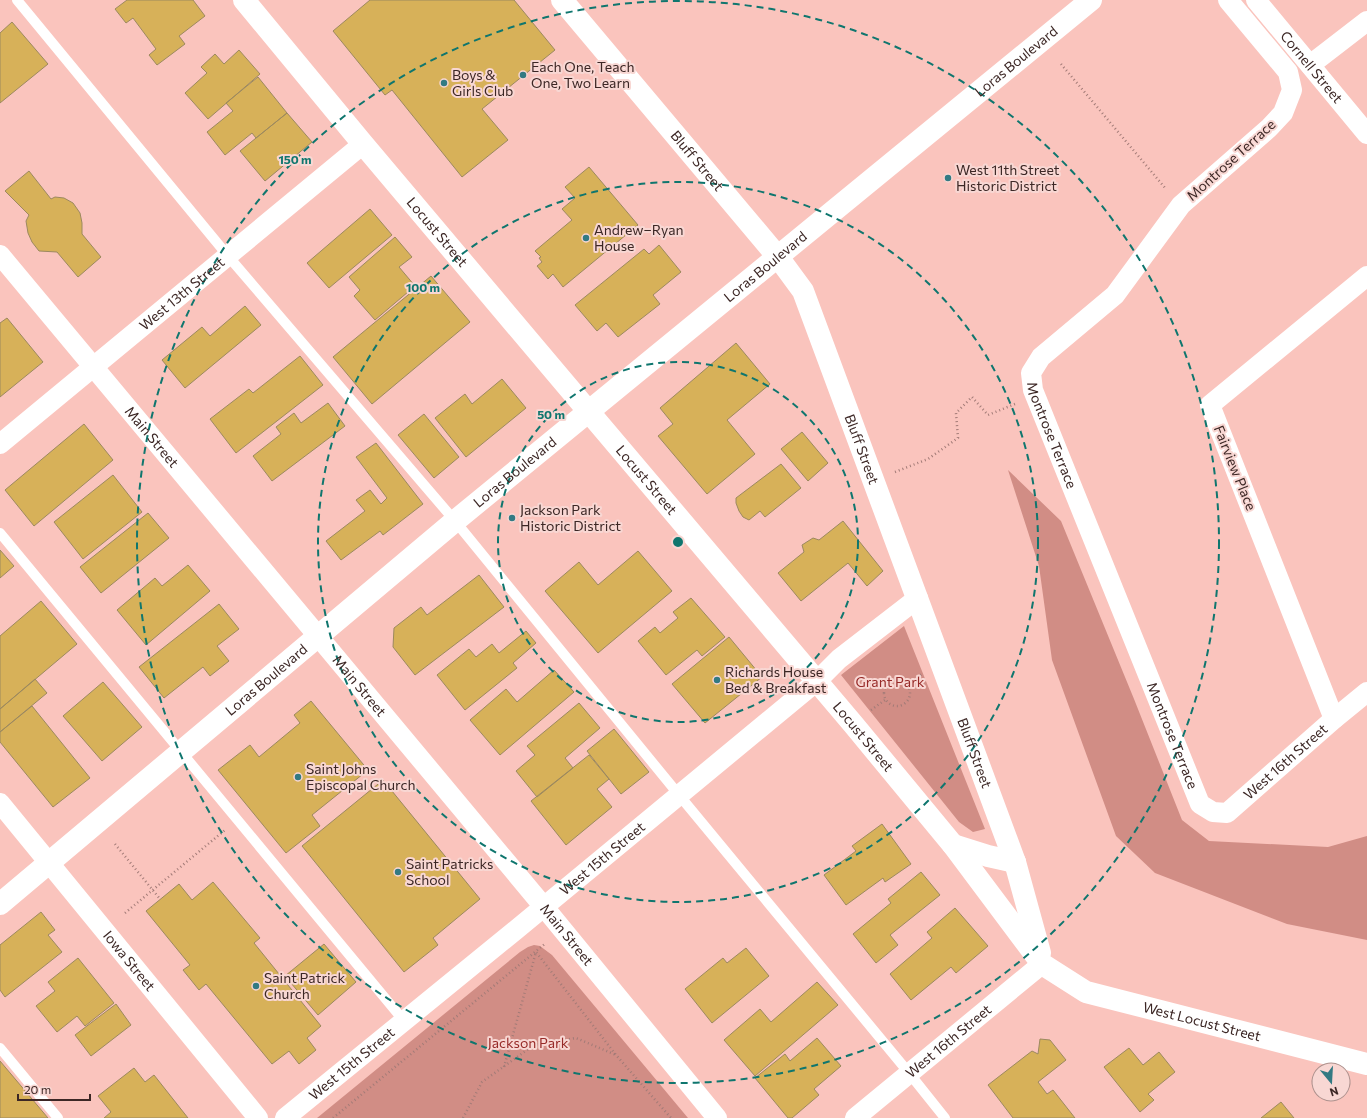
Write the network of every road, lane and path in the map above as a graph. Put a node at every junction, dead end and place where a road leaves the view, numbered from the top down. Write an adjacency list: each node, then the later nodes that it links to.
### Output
1 (17, 0): 14 (lane)
2 (244, 0): 11 (main road, Locust Street)
3 (562, 0): 15 (main road, Bluff Street)
4 (1090, 0): 15 (main road, Loras Boulevard)
5 (1228, 0): 33 (street, Montrose Terrace)
6 (1256, 0): 9 (street, Cornell Street)
7 (1367, 21): 9 (street)
8 (1061, 64): 12 (path)
9 (1310, 65): 10 (street, Cornell Street)
10 (1367, 134)
11 (363, 144): 14 (street, West 13th Street); 19 (main road, Locust Street)
12 (1168, 192)
13 (0, 255): 17 (street, Main Street)
14 (228, 256): 17 (street, West 13th Street); 22 (lane)
15 (778, 257): 19 (main road, Loras Boulevard); 24 (main road, Bluff Street)
16 (1367, 276): 29 (street, Fairview Place)
17 (94, 366): 20 (street, West 13th Street); 25 (street, Main Street)
18 (1017, 403): 21 (path)
19 (589, 412): 22 (main road, Loras Boulevard); 26 (main road, Locust Street)
20 (0, 444)
21 (894, 472)
22 (455, 521): 25 (main road, Loras Boulevard); 31 (lane)
23 (0, 533): 30 (lane)
24 (918, 598): 26 (street, West 15th Street); 38 (main road, Bluff Street)
25 (317, 636): 30 (main road, Loras Boulevard); 42 (street, Main Street)
26 (817, 680): 31 (street, West 15th Street); 36 (main road, Locust Street)
27 (910, 688): 27 (path)
28 (1367, 692): 29 (street, West 16th Street)
29 (1334, 719): 33 (street, West 16th Street)
30 (182, 752): 34 (lane); 37 (main road, Loras Boulevard)
31 (679, 795): 42 (street, West 15th Street); 51 (lane)
32 (0, 803): 37 (street, Iowa Street)
33 (1200, 804)
34 (237, 820): 39 (path); 46 (lane)
35 (115, 844): 39 (path)
36 (953, 844): 38 (main road); 45 (main road, Locust Street)
37 (50, 862): 41 (main road, Loras Boulevard); 53 (street, Iowa Street)
38 (1015, 862): 45 (main road, Bluff Street)
39 (153, 890): 40 (path); 43 (path)
40 (160, 899)
41 (0, 904)
42 (544, 907): 46 (street, West 15th Street); 58 (street, Main Street)
43 (125, 912)
44 (536, 952): 48 (path); 50 (path); 55 (path)
45 (1042, 964): 49 (main road, West Locust Street); 51 (street, West 16th Street)
46 (404, 1021): 54 (street, West 15th Street)
47 (0, 1048): 52 (lane)
48 (616, 1055): 50 (path); 57 (path)
49 (1367, 1064)
50 (504, 1067): 56 (path)
51 (909, 1073): 59 (street, West 16th Street); 60 (lane)
52 (58, 1118)
53 (258, 1118)
54 (285, 1118)
55 (333, 1118)
56 (464, 1118)
57 (670, 1118)
58 (717, 1118)
59 (855, 1118)
60 (944, 1118)

